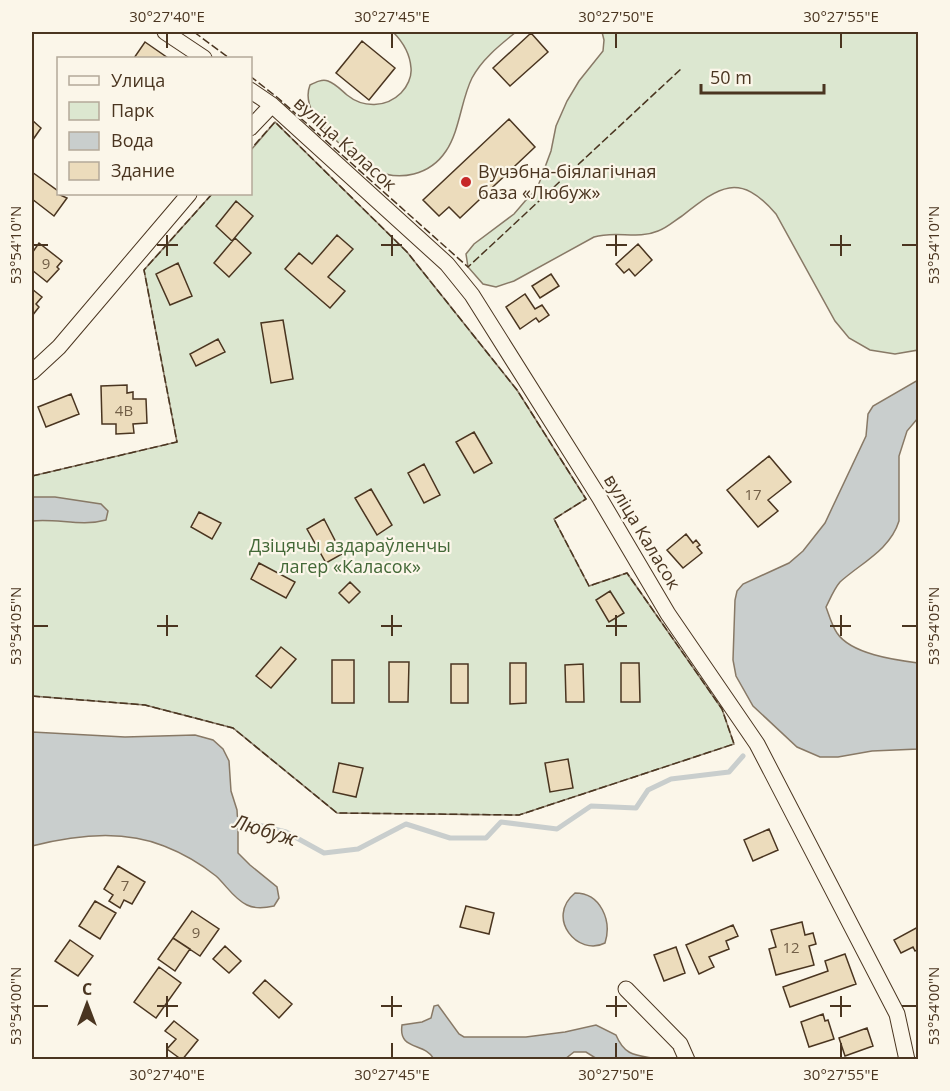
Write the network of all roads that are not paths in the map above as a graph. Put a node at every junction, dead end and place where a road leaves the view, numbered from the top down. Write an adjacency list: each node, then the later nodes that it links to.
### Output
1 (165, 32): 2 (street)
2 (202, 57)
3 (252, 91): 4 (street, вуліца Каласок)
4 (272, 105): 5 (street); 10 (street, вуліца Каласок)
5 (252, 126)
6 (188, 195): 7 (street)
7 (32, 372)
8 (626, 989): 9 (street)
9 (687, 1059)
10 (908, 1059)

